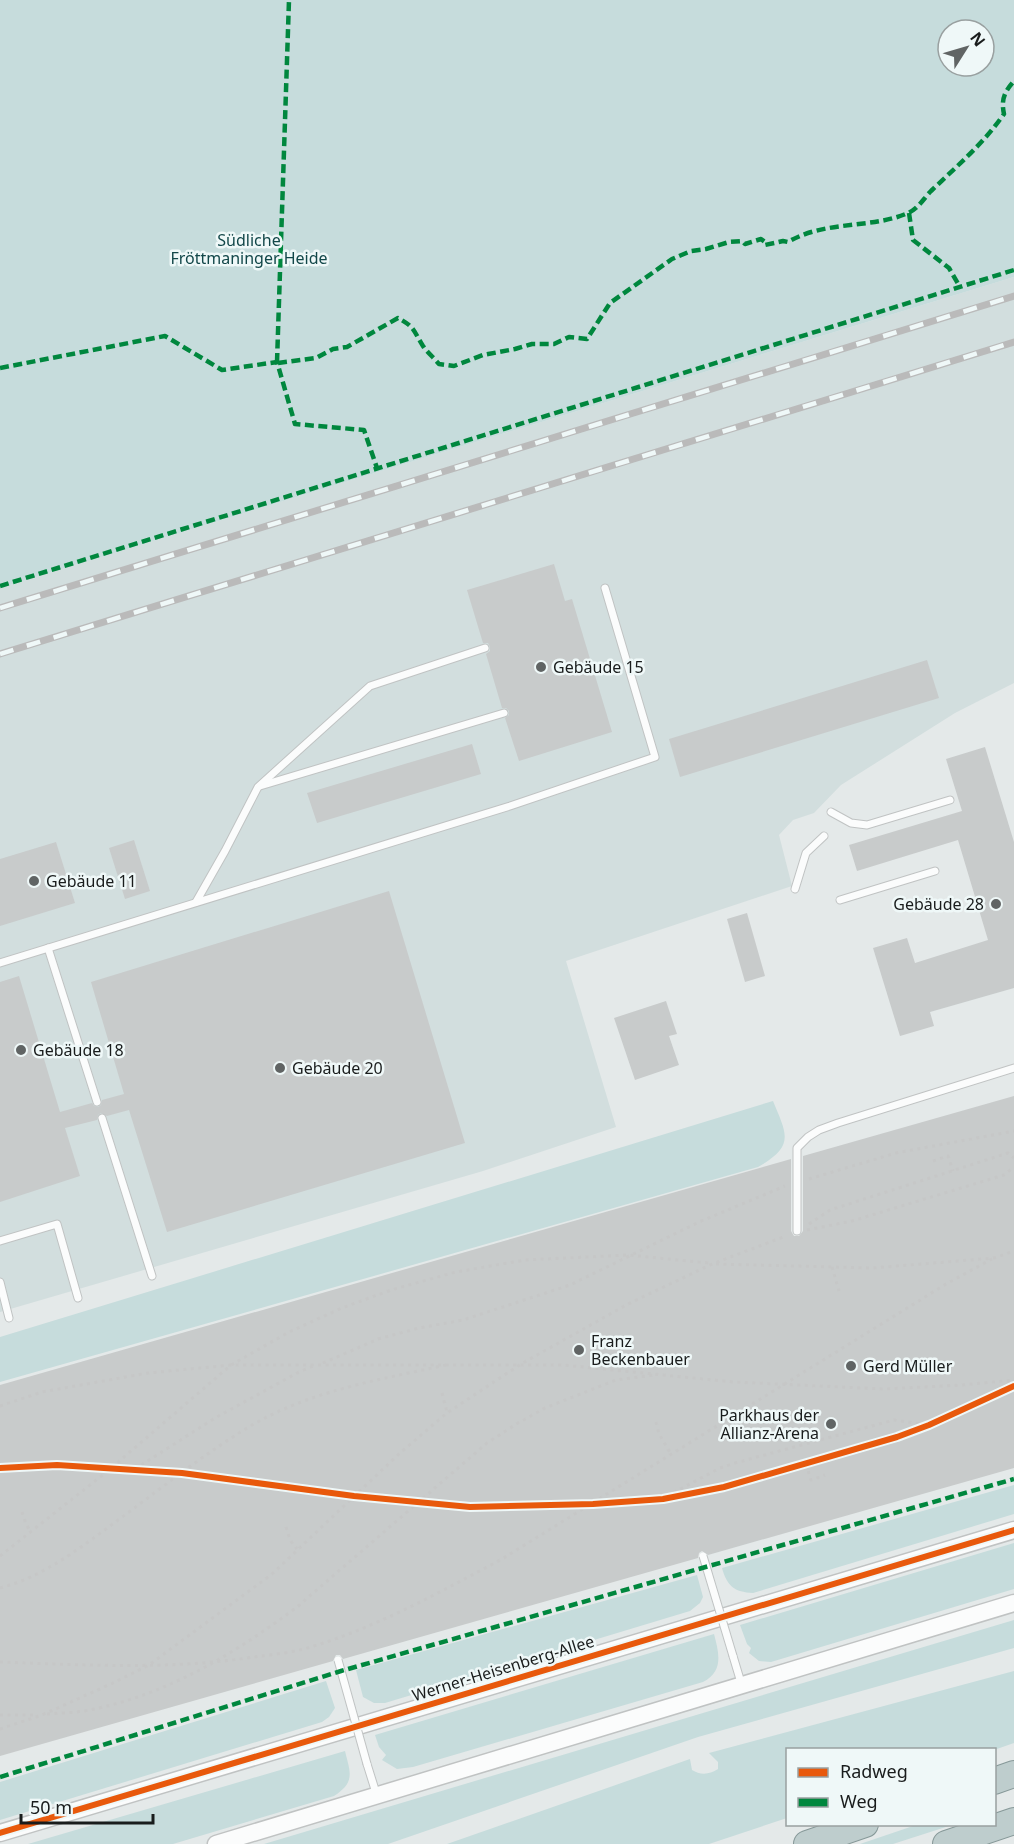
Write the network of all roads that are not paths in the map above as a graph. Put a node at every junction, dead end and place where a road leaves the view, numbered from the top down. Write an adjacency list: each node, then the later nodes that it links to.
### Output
1 (605, 588): 11 (lane)
2 (485, 648): 4 (lane)
3 (504, 714): 4 (lane)
4 (258, 787): 11 (lane)
5 (950, 800): 6 (lane)
6 (831, 812)
7 (824, 836): 9 (lane)
8 (935, 871): 10 (lane)
9 (795, 889)
10 (840, 900)
11 (196, 902): 12 (lane)
12 (48, 948): 13 (lane); 15 (lane)
13 (0, 963)
14 (1014, 1068): 17 (lane)
15 (97, 1102)
16 (102, 1118): 19 (lane)
17 (797, 1231)
18 (0, 1241): 21 (lane)
19 (152, 1276)
20 (0, 1282): 22 (lane)
21 (78, 1298)
22 (9, 1318)
23 (1014, 1530): 33 (street, Werner-Heisenberg-Allee)
24 (703, 1556): 27 (lane, bridge)
25 (1014, 1603): 27 (street)
26 (338, 1660): 30 (lane, bridge)
27 (742, 1686): 30 (street)
28 (1014, 1774): 29 (highway)
29 (996, 1780)
30 (377, 1796): 34 (street)
31 (1014, 1821): 36 (highway)
32 (859, 1826): 35 (highway)
33 (0, 1833)
34 (216, 1844)
35 (807, 1844)
36 (946, 1844)

